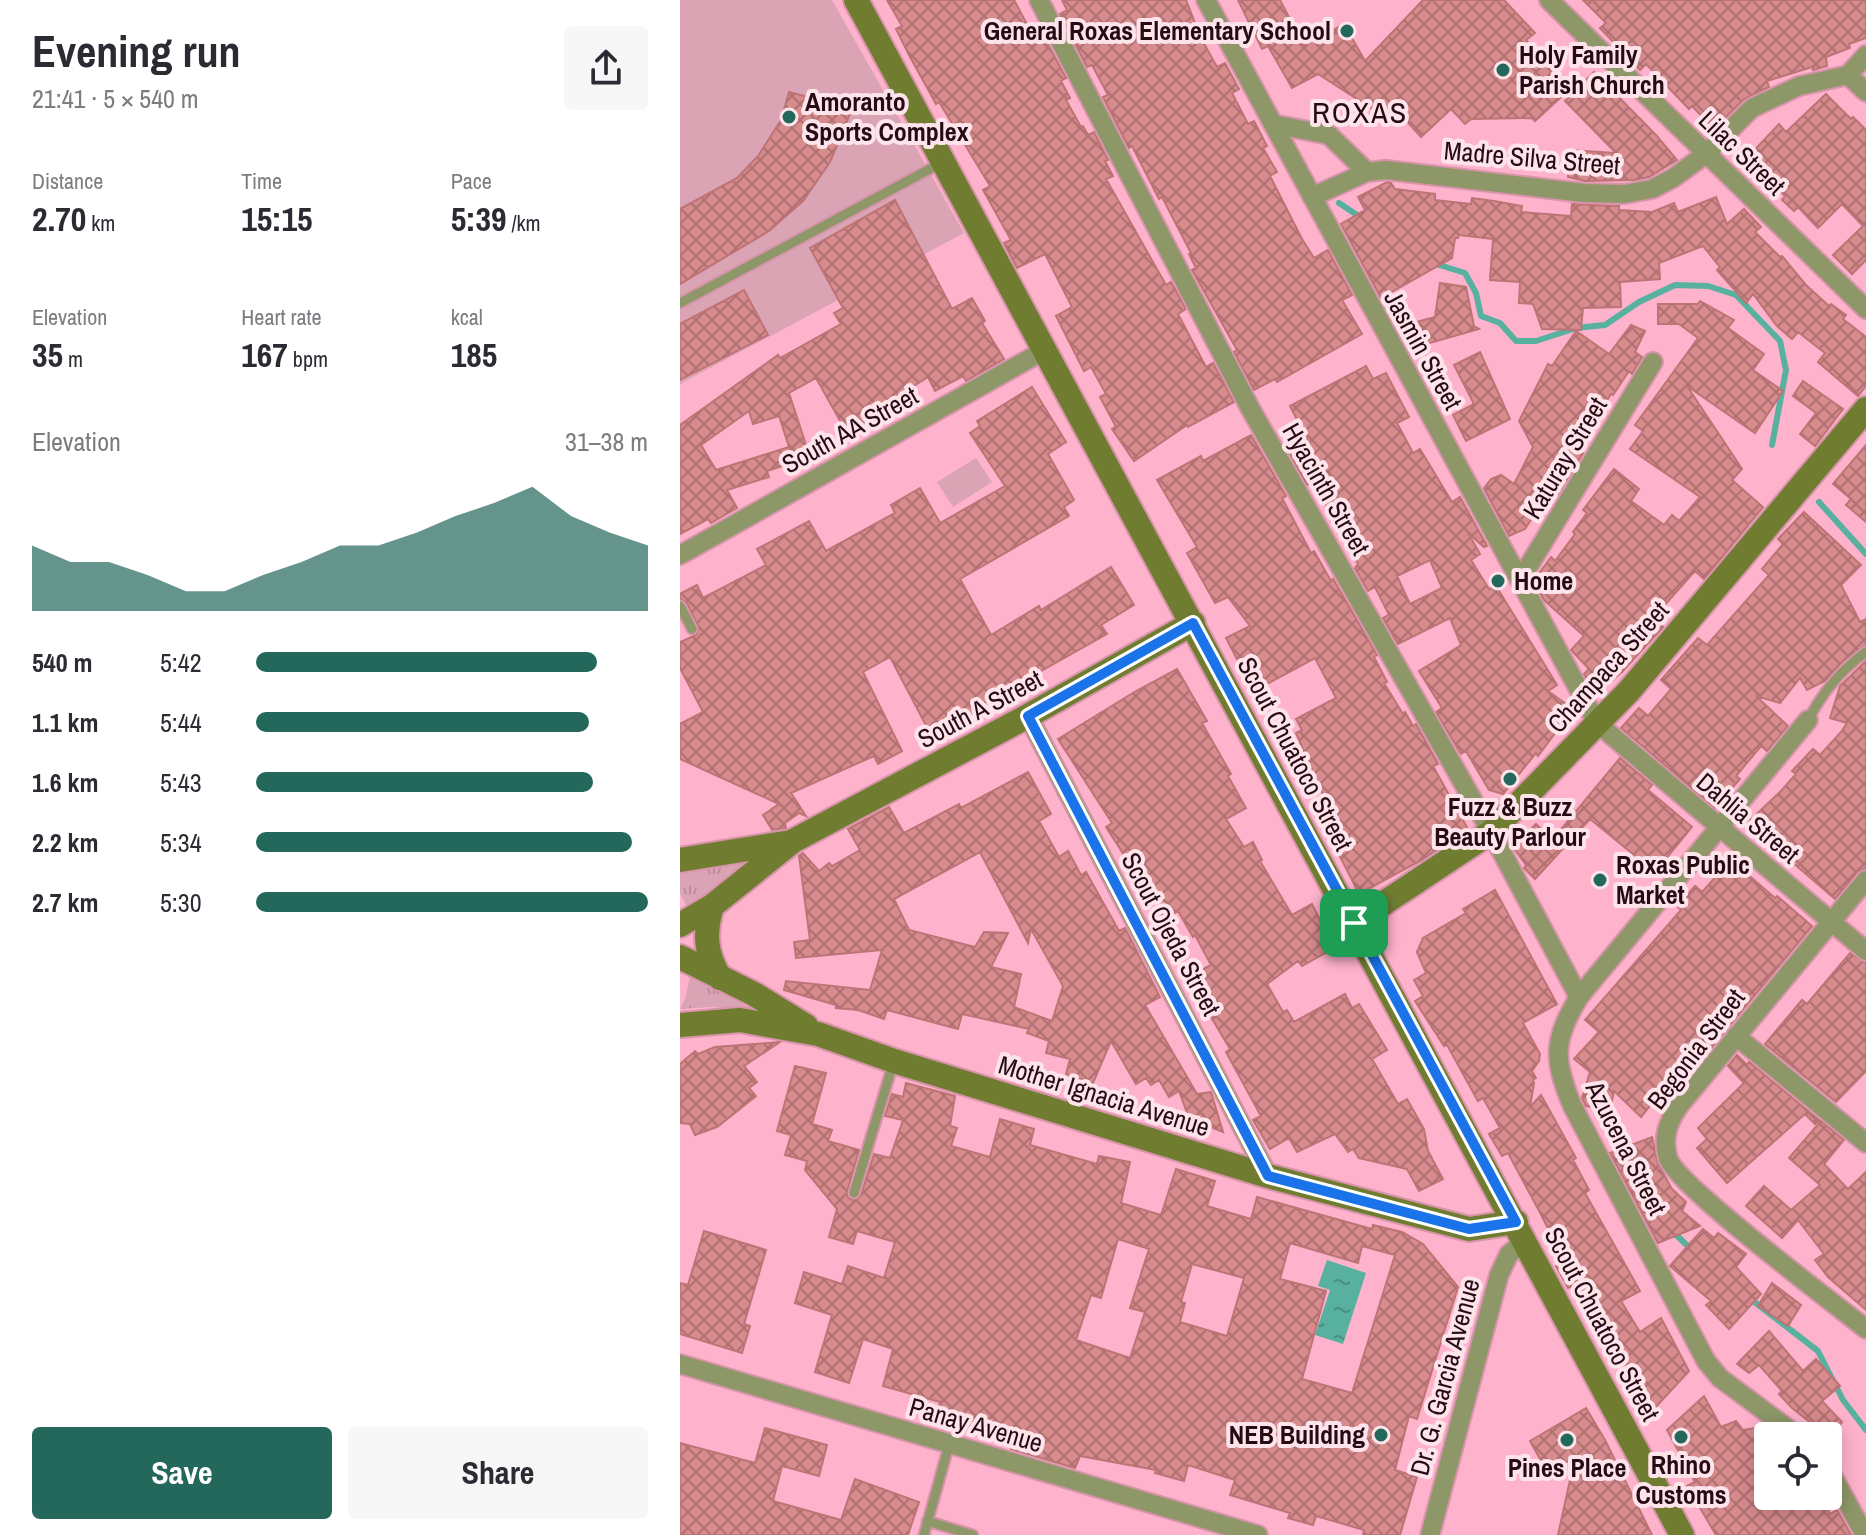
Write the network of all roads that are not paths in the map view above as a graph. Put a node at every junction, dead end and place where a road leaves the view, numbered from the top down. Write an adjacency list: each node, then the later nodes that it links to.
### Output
1 (856, 0): 10 (street, Scout Chuatoco Street)
2 (1039, 0): 28 (street, Hyacinth Street)
3 (1206, 0): 8 (street, Jasmin Street)
4 (1549, 0): 9 (street, Lilac Street)
5 (1866, 55): 6 (street)
6 (1848, 75): 7 (street); 9 (street, Madre Silva Street)
7 (1866, 92)
8 (1273, 124): 11 (street); 12 (street, Jasmin Street)
9 (1706, 154): 11 (street, Madre Silva Street); 14 (street, Lilac Street)
10 (943, 162): 13 (lane); 15 (street, Scout Chuatoco Street)
11 (1367, 172): 12 (street, Madre Silva Street)
12 (1312, 197): 19 (street, Jasmin Street)
13 (680, 303)
14 (1866, 309)
15 (1045, 350): 18 (street, South AA Street); 21 (street, Scout Chuatoco Street)
16 (1653, 362): 19 (street, Katuray Street)
17 (1866, 409): 26 (street, Champaca Street)
18 (680, 555)
19 (1520, 580): 26 (street, Jasmin Street)
20 (680, 606): 22 (lane)
21 (1193, 623): 24 (street, South A Street); 34 (street, Scout Chuatoco Street)
22 (692, 629)
23 (1866, 652): 25 (lane)
24 (1028, 716): 29 (street, South A Street); 45 (street, Scout Ojeda Street)
25 (1808, 720): 27 (street, Azucena Street)
26 (1597, 723): 27 (street, Dahlia Street); 28 (street, Champaca Street)
27 (1719, 828): 33 (street, Dahlia Street); 39 (street, Azucena Street)
28 (1491, 832): 34 (street, Champaca Street); 39 (street, Hyacinth Street)
29 (793, 841): 30 (street, South A Street); 32 (street, South A Street)
30 (680, 860)
31 (1866, 880): 33 (street, Begonia Street)
32 (712, 906): 35 (street, South A Street); 38 (street)
33 (1830, 922): 36 (street, Dahlia Street); 42 (street, Begonia Street)
34 (1354, 923): 47 (street, Scout Chuatoco Street)
35 (680, 925)
36 (1866, 951)
37 (680, 957): 38 (street, Mother Ignacia Avenue)
38 (720, 978): 41 (street, Mother Ignacia Avenue)
39 (1579, 997): 50 (street, Azucena Street)
40 (680, 1025): 41 (street, Mother Ignacia Avenue)
41 (818, 1034): 43 (street, Mother Ignacia Avenue)
42 (1736, 1036): 44 (street); 48 (street, Begonia Street)
43 (894, 1061): 45 (street, Mother Ignacia Avenue); 46 (lane)
44 (1866, 1143)
45 (1268, 1176): 47 (street, Mother Ignacia Avenue)
46 (854, 1193)
47 (1521, 1232): 57 (street, Dr. G. Garcia Avenue); 58 (street, Scout Chuatoco Street)
48 (1866, 1329)
49 (680, 1364): 51 (street, Panay Avenue)
50 (1779, 1422)
51 (949, 1445): 53 (lane); 56 (street, Panay Avenue)
52 (1842, 1493): 59 (street)
53 (927, 1521): 54 (lane); 55 (lane)
54 (924, 1535)
55 (973, 1535)
56 (1258, 1535)
57 (1430, 1535)
58 (1682, 1535)
59 (1865, 1535)

